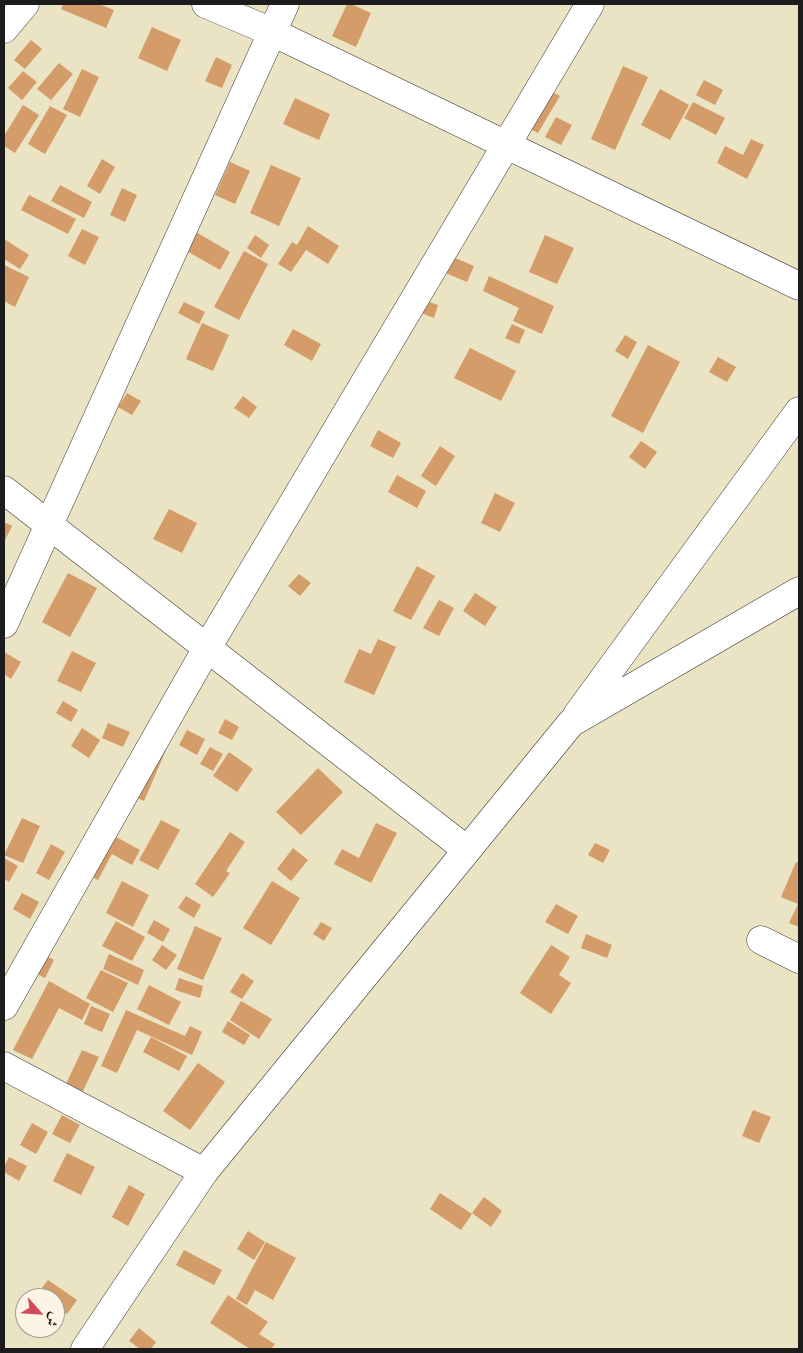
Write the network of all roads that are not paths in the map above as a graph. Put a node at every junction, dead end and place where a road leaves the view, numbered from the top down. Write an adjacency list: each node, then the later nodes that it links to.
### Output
1 (24, 4): 5 (street)
2 (206, 4): 6 (street)
3 (285, 4): 6 (street)
4 (590, 4): 7 (street)
5 (4, 29)
6 (272, 32): 7 (street); 11 (street)
7 (507, 145): 8 (street); 14 (street)
8 (799, 286)
9 (799, 411): 15 (street)
10 (4, 490): 11 (street)
11 (50, 525): 13 (street); 14 (street)
12 (799, 591): 15 (street)
13 (4, 624)
14 (207, 648): 16 (street); 19 (street)
15 (571, 723): 16 (street)
16 (467, 850): 21 (street)
17 (761, 940): 18 (street)
18 (799, 959)
19 (4, 1006)
20 (4, 1066): 21 (street)
21 (204, 1172): 22 (street)
22 (85, 1349)

